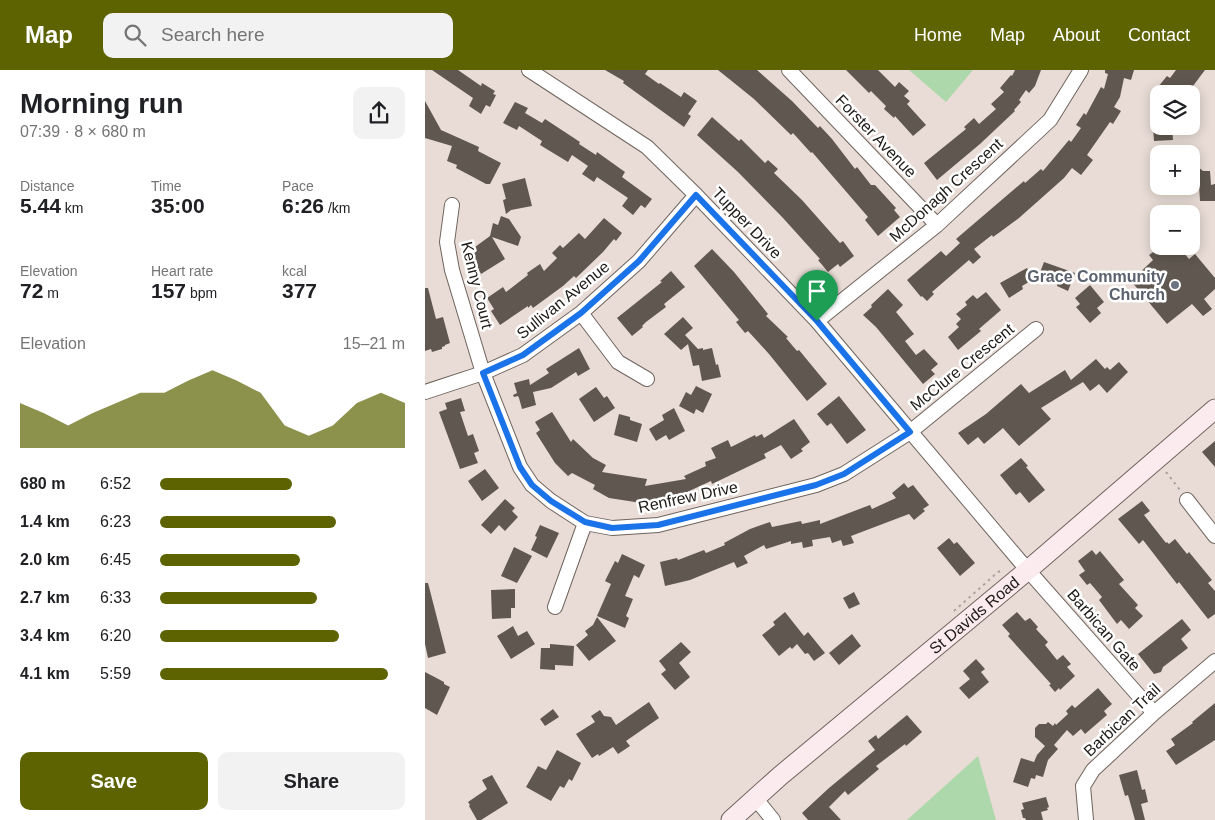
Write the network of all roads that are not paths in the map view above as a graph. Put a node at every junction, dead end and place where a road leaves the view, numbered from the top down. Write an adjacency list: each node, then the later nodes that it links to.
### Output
1 (529, 70): 4 (street, Tupper Drive)
2 (789, 70): 6 (street, Forster Avenue)
3 (1081, 70): 6 (street, McDonagh Crescent)
4 (696, 195): 7 (street, Sullivan Avenue); 8 (street, Tupper Drive)
5 (452, 205): 10 (street, Kenny Court)
6 (937, 225): 8 (street, McDonagh Crescent)
7 (581, 313): 10 (street, Sullivan Avenue); 11 (street)
8 (817, 321): 14 (street, Tupper Drive)
9 (1036, 329): 14 (street, McClure Crescent)
10 (483, 373): 12 (street, Sullivan Avenue); 16 (street, Renfrew Drive)
11 (647, 379)
12 (425, 392)
13 (1215, 409): 18 (main road, St Davids Road)
14 (910, 432): 16 (street, Renfrew Drive); 18 (street, Tupper Drive)
15 (1187, 500): 17 (street)
16 (585, 522): 19 (street)
17 (1215, 536)
18 (1028, 570): 21 (street, Barbican Gate); 22 (main road, St Davids Road)
19 (555, 607)
20 (1215, 661): 21 (street, Barbican Trail)
21 (1154, 713): 25 (street, Barbican Trail)
22 (755, 799): 23 (main road, St Davids Road); 24 (street)
23 (731, 820)
24 (773, 820)
25 (1086, 820)

